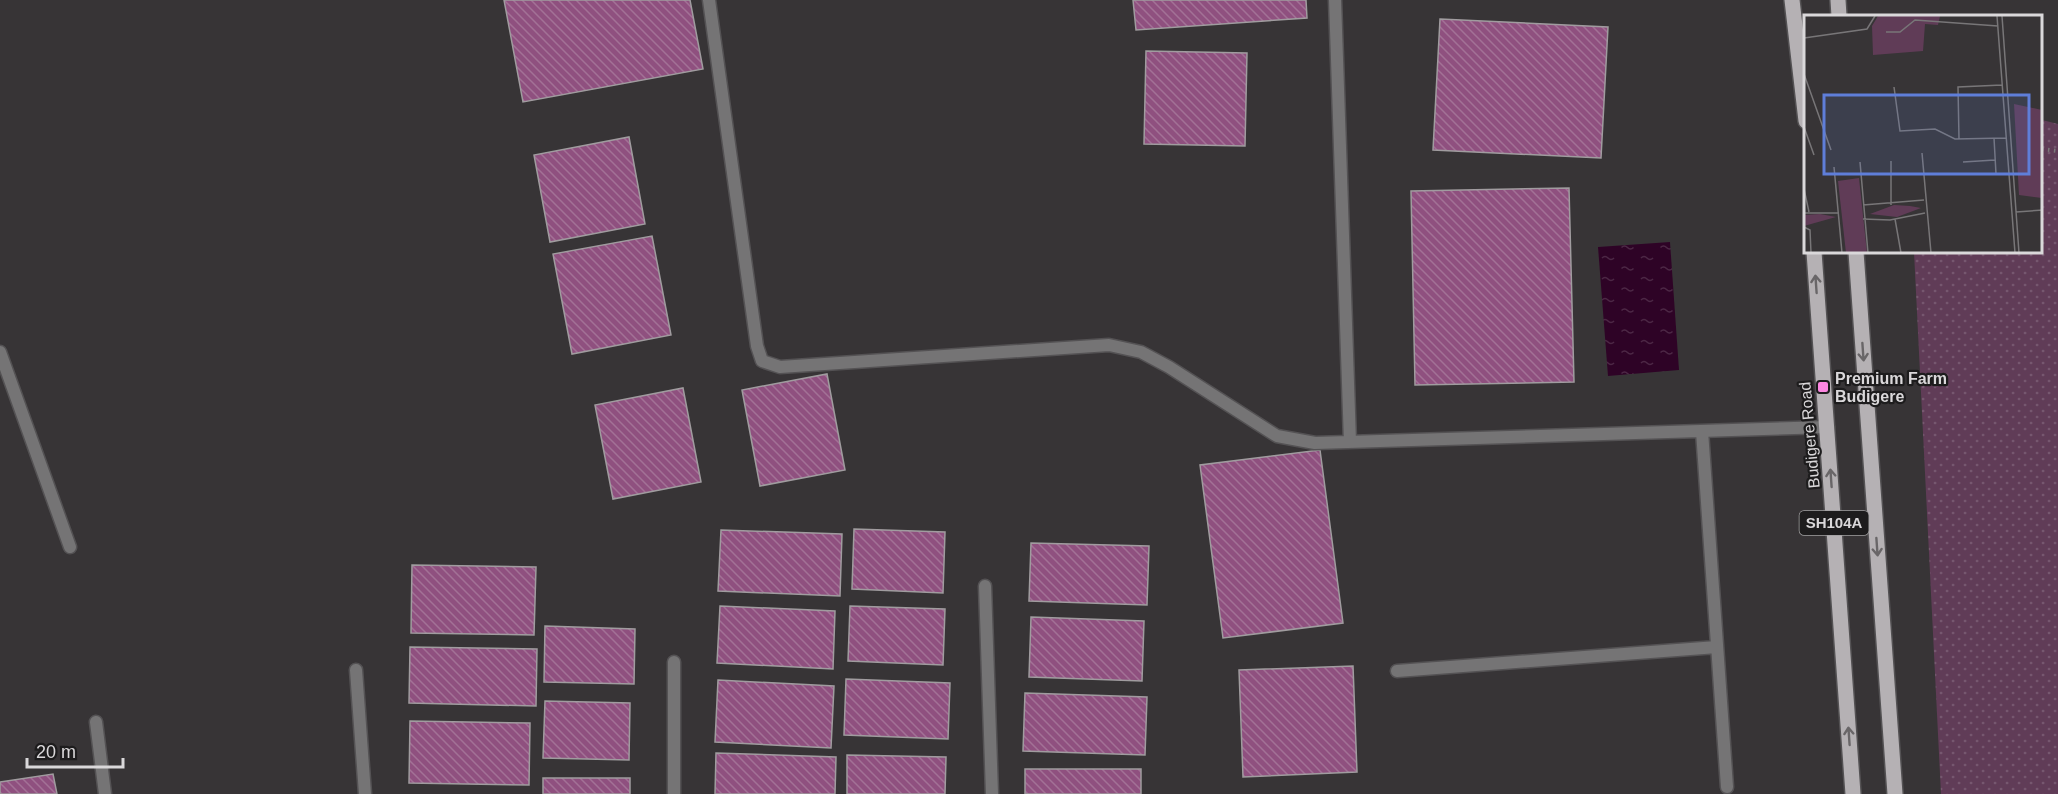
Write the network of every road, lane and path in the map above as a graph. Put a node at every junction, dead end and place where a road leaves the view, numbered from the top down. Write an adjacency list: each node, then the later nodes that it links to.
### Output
1 (709, 0): 14 (street)
2 (1335, 0): 14 (street)
3 (1792, 0): 6 (main road)
4 (1838, 0): 5 (main road)
5 (1839, 15)
6 (1804, 104)
7 (2043, 149): 8 (path)
8 (2058, 151)
9 (1814, 254): 12 (main road, Budigere Road / SH104A, one-way to 9)
10 (1856, 254): 28 (main road, SH104A, one-way to 28)
11 (0, 352): 15 (street)
12 (1828, 427): 13 (street); 27 (main road, Budigere Road / SH104A, one-way to 12)
13 (1702, 430): 14 (street); 17 (street)
14 (1350, 442)
15 (70, 547)
16 (985, 586): 26 (street)
17 (1717, 647): 20 (street); 22 (street)
18 (674, 662): 25 (street)
19 (356, 670): 24 (street)
20 (1397, 671)
21 (96, 722): 23 (street)
22 (1727, 787)
23 (105, 794)
24 (365, 794)
25 (674, 794)
26 (992, 794)
27 (1853, 794)
28 (1895, 794)

